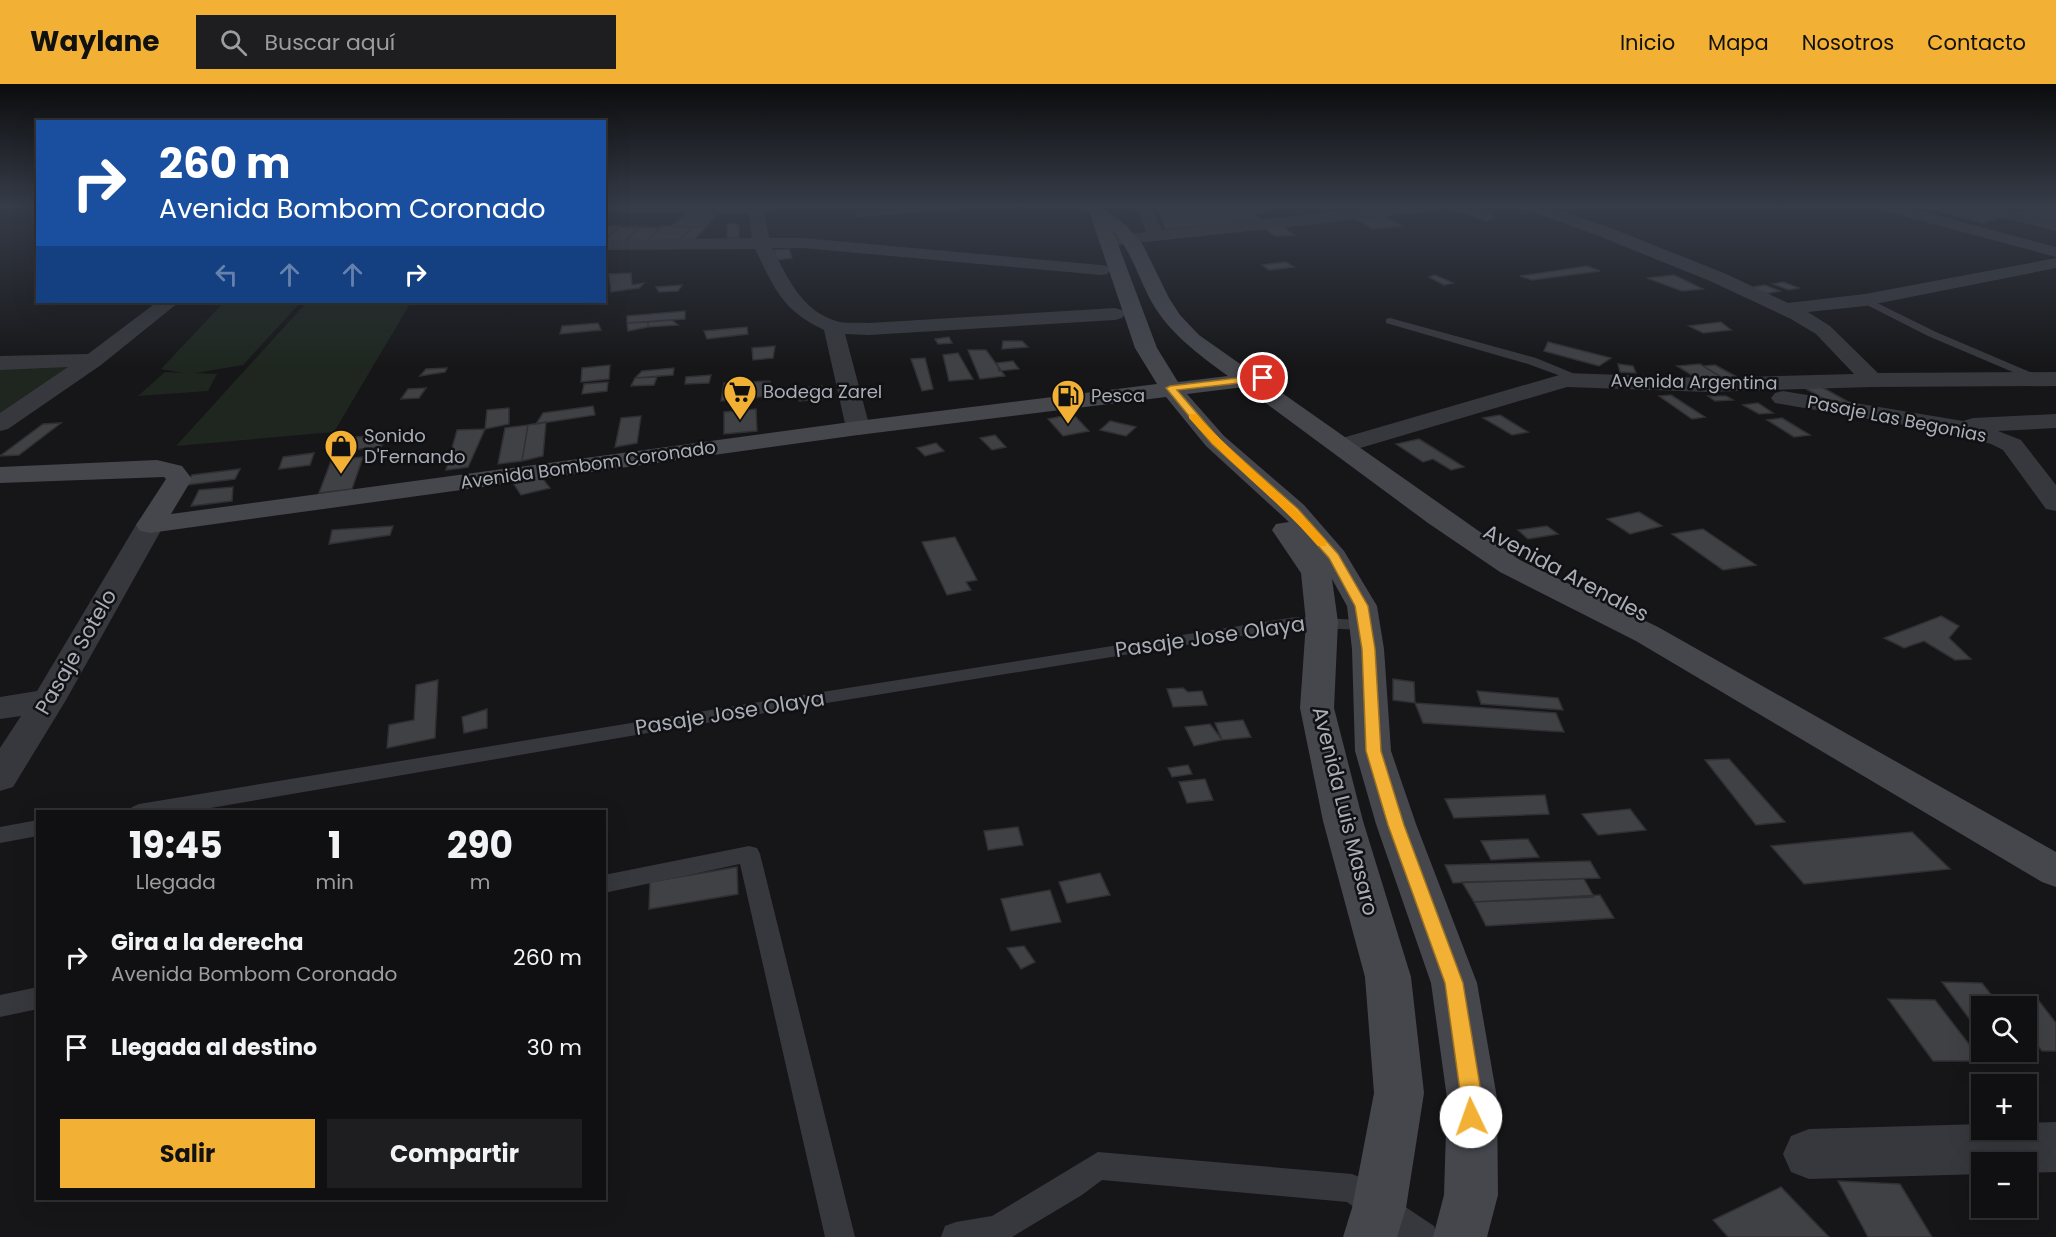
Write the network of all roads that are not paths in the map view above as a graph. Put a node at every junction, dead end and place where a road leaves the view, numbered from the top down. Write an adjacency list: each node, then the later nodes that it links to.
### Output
1 (769, 260): 12 (street)
2 (1111, 260): 10 (street, Avenida Luis Masaro)
3 (1119, 260): 20 (street, Avenida Luis Masaro)
4 (1139, 260): 15 (street)
5 (1674, 260): 9 (street)
6 (2056, 263): 7 (street)
7 (1865, 300): 9 (street); 18 (lane)
8 (168, 303): 13 (street)
9 (1787, 309): 17 (street)
10 (1115, 314): 12 (street); 20 (street, Avenida Luis Masaro)
11 (1389, 321): 16 (lane)
12 (833, 327): 24 (street)
13 (93, 360): 14 (street); 22 (street)
14 (0, 363)
15 (1255, 379): 20 (street, Avenida Bombom Coronado); 25 (street)
16 (1581, 379): 19 (street, Avenida Argentina); 25 (street, Avenida Argentina)
17 (1872, 380): 18 (street, Avenida Argentina); 19 (street, Avenida Argentina)
18 (2050, 380)
19 (1708, 385): 23 (street, Pasaje Las Begonias)
20 (1156, 390): 24 (street, Avenida Bombom Coronado); 29 (street, Avenida Luis Masaro); 30 (street, Avenida Luis Masaro)
21 (2056, 421): 23 (street)
22 (0, 424)
23 (1953, 426): 27 (street, Pasaje Las Begonias)
24 (858, 428): 28 (street, Avenida Bombom Coronado)
25 (1348, 445): 37 (street, Avenida Arenales); 38 (street)
26 (0, 475): 28 (street)
27 (2056, 503)
28 (150, 525): 31 (street, Pasaje Sotelo)
29 (1322, 622): 30 (lane, Pasaje Jose Olaya); 34 (lane, Pasaje Jose Olaya); 44 (street, Avenida Luis Masaro)
30 (1364, 625): 48 (street, Avenida Luis Masaro)
31 (49, 700): 32 (street); 33 (street, Pasaje Sotelo)
32 (0, 708)
33 (0, 778)
34 (151, 810)
35 (36, 828): 36 (lane)
36 (0, 835)
37 (2056, 848)
38 (2056, 871)
39 (606, 884): 45 (lane)
40 (36, 998): 41 (lane)
41 (0, 1006)
42 (2056, 1147): 43 (street)
43 (1809, 1154)
44 (1374, 1223): 46 (lane); 47 (lane)
45 (840, 1237)
46 (956, 1237)
47 (1423, 1237)
48 (1460, 1237)

